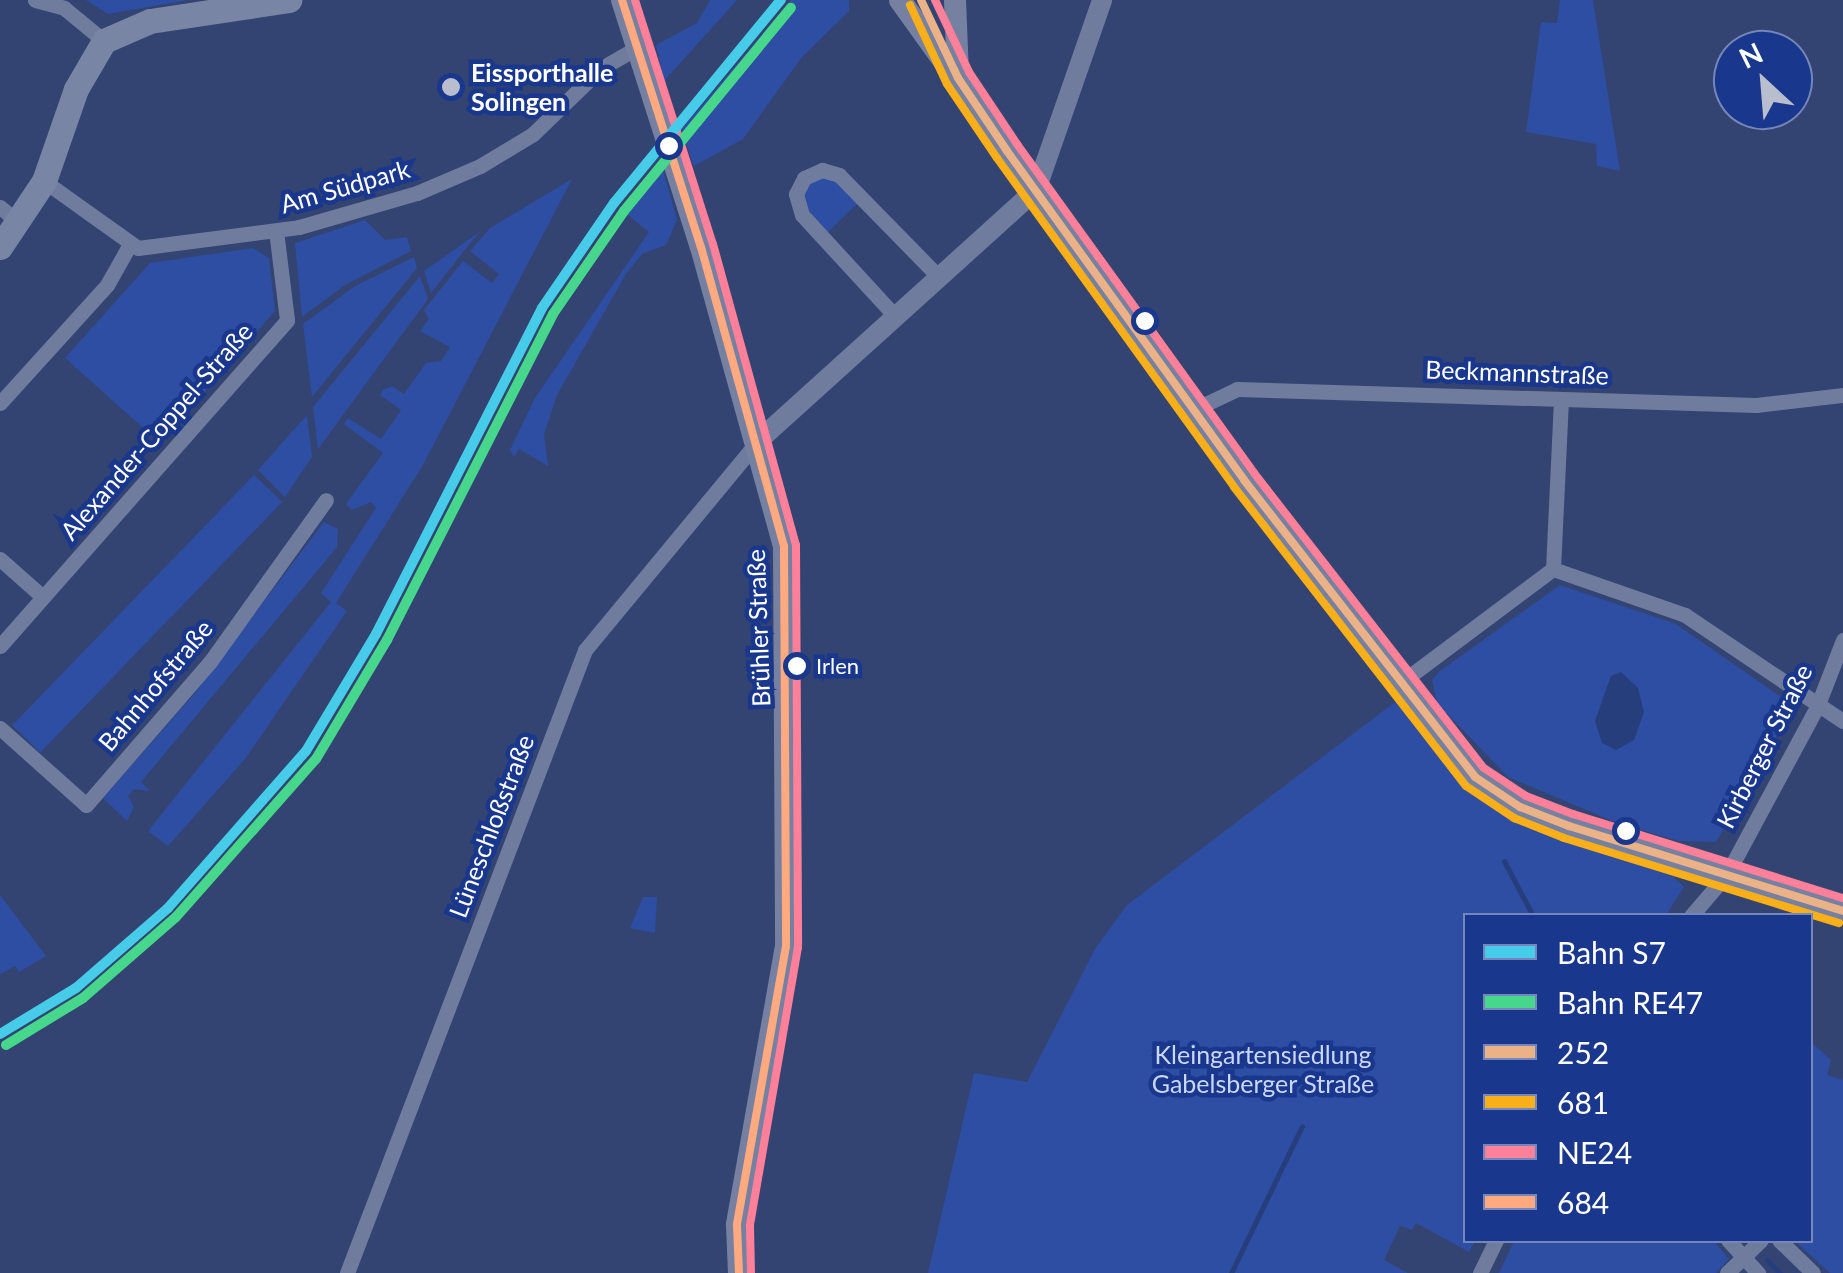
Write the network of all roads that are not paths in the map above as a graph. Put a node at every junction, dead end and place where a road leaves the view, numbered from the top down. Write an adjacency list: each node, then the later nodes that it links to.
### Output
1 (35, 0): 7 (street)
2 (289, 0): 7 (main road)
3 (622, 0): 8 (main road, Brühler Straße)
4 (900, 0): 9 (main road)
5 (955, 0): 9 (main road)
6 (1102, 0): 11 (street)
7 (104, 42): 10 (main road)
8 (638, 47): 13 (street, Am Südpark); 22 (main road, Brühler Straße)
9 (958, 78): 11 (main road)
10 (44, 181): 12 (main road); 14 (street)
11 (1036, 190): 16 (street); 21 (main road)
12 (10, 216): 15 (main road)
13 (276, 232): 14 (street, Am Südpark); 26 (street, Alexander-Coppel-Straße)
14 (129, 246): 20 (street)
15 (0, 248)
16 (939, 277): 17 (street); 17 (street)
17 (895, 316): 22 (street)
18 (1843, 395): 19 (street, Beckmannstraße)
19 (1560, 398): 21 (street, Beckmannstraße); 25 (street)
20 (0, 403)
21 (1193, 410): 29 (main road)
22 (758, 442): 41 (street, Lüneschloßstraße); 42 (main road, Brühler Straße)
23 (326, 500): 32 (street, Bahnhofstraße)
24 (0, 559): 26 (street)
25 (1553, 569): 29 (street); 30 (street)
26 (43, 597): 28 (street, Alexander-Coppel-Straße)
27 (1843, 640): 30 (street, Kirberger Straße)
28 (0, 646)
29 (1399, 684): 33 (main road)
30 (1817, 706): 31 (street); 33 (street, Kirberger Straße)
31 (1843, 720)
32 (0, 728)
33 (1727, 874): 34 (main road); 35 (street, Kirberger Straße)
34 (1843, 910)
35 (1694, 913)
36 (1495, 1243): 43 (street)
37 (1730, 1243): 40 (street)
38 (1758, 1243): 40 (street)
39 (1782, 1243): 46 (street)
40 (1742, 1258): 44 (street); 45 (street)
41 (347, 1273)
42 (739, 1273)
43 (1480, 1273)
44 (1727, 1273)
45 (1758, 1273)
46 (1813, 1273)

